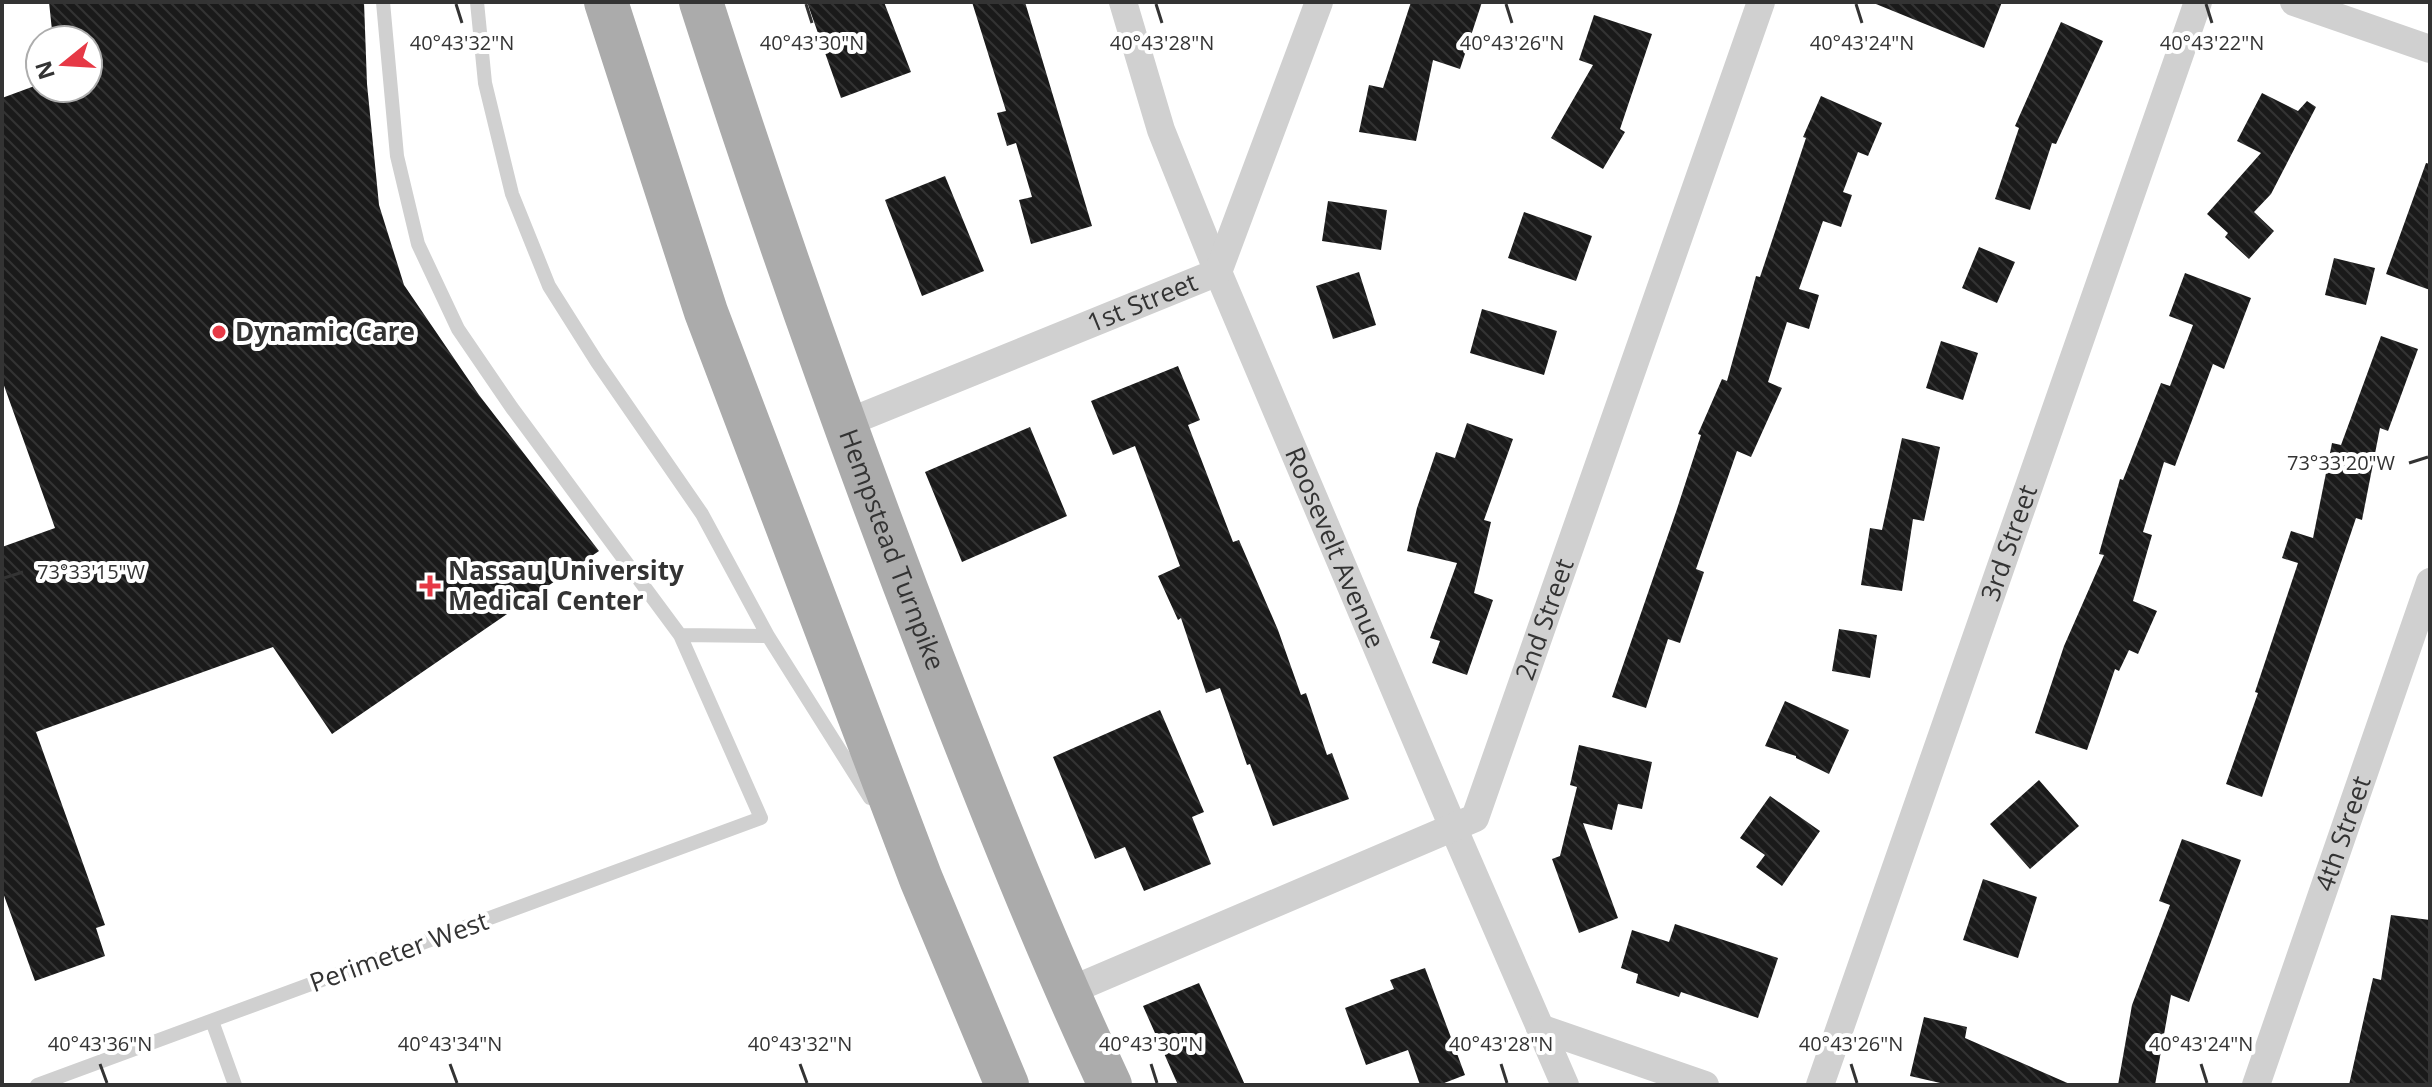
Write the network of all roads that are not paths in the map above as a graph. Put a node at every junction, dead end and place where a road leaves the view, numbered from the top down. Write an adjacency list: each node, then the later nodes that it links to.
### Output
1 (383, 2): 14 (lane)
2 (477, 2): 15 (lane)
3 (606, 2): 17 (main road)
4 (701, 2): 12 (main road, Hempstead Turnpike)
5 (1123, 2): 11 (street, Roosevelt Avenue)
6 (1319, 2): 11 (street, 1st Street)
7 (1761, 2): 16 (street, 2nd Street)
8 (2198, 2): 27 (street, 3rd Street)
9 (2294, 2): 10 (street)
10 (2430, 49)
11 (1218, 272): 12 (street, 1st Street); 16 (street, Roosevelt Avenue)
12 (844, 424): 18 (main road, Hempstead Turnpike)
13 (2430, 582): 28 (street, 4th Street)
14 (680, 635): 15 (lane); 19 (lane, Perimeter West)
15 (768, 636): 17 (lane)
16 (1453, 827): 18 (street, 2nd Street); 20 (street, Roosevelt Avenue)
17 (921, 879): 23 (main road)
18 (1067, 992): 24 (main road, Hempstead Turnpike)
19 (212, 1021): 21 (lane, Perimeter West); 22 (lane)
20 (1540, 1028): 25 (street, Roosevelt Avenue); 26 (street)
21 (37, 1085)
22 (235, 1085)
23 (1007, 1085)
24 (1110, 1085)
25 (1565, 1085)
26 (1705, 1085)
27 (1820, 1085)
28 (2256, 1085)

